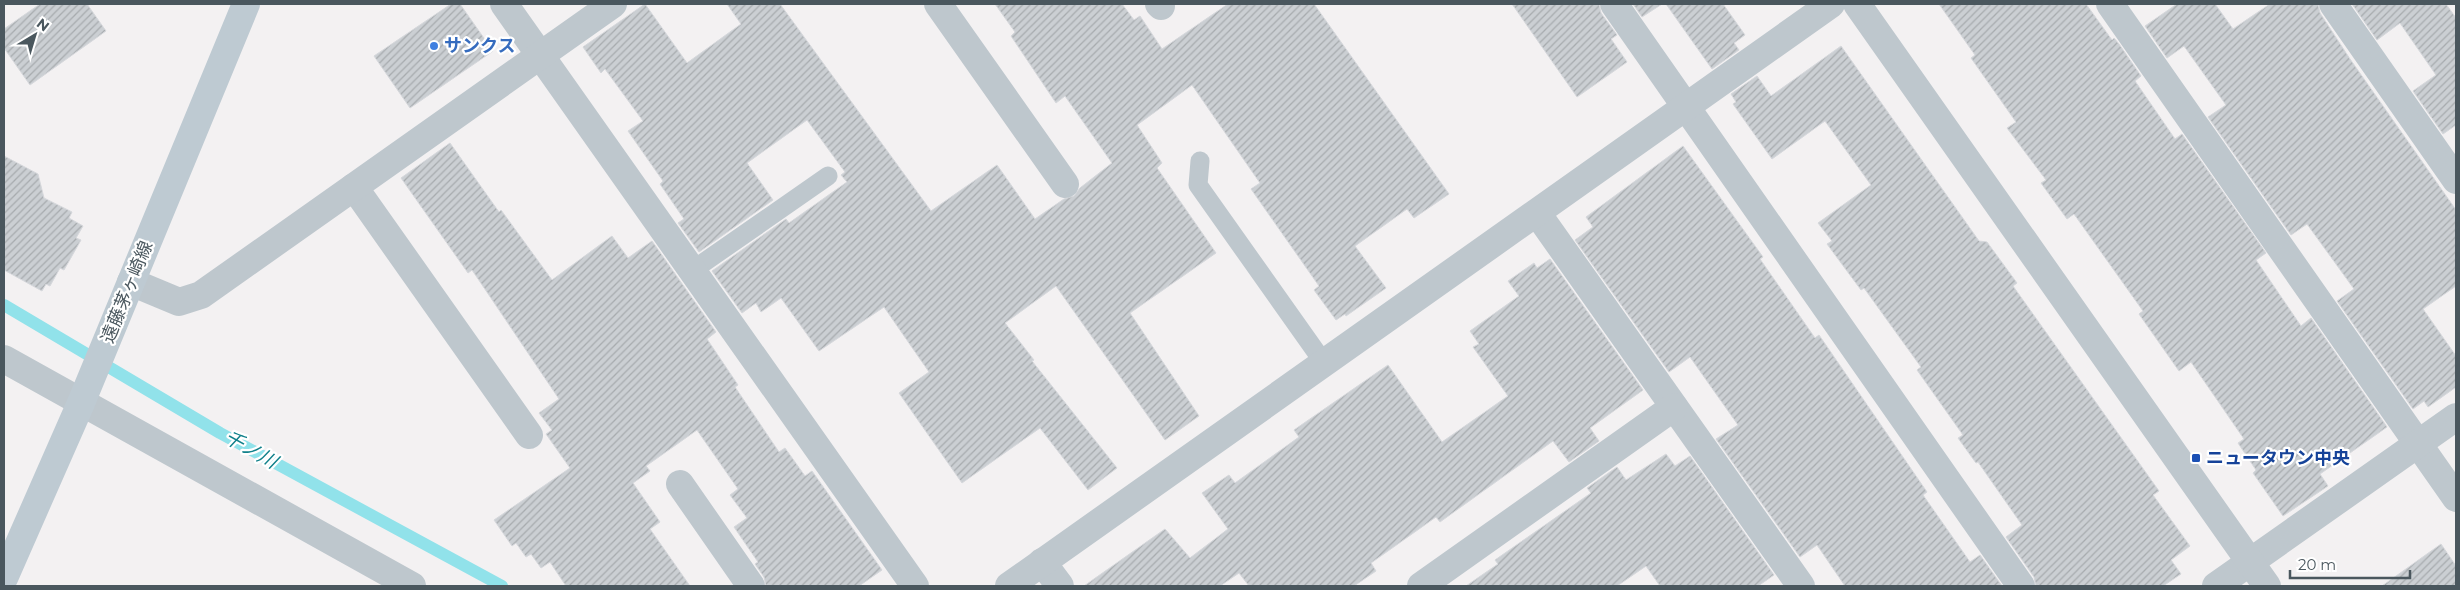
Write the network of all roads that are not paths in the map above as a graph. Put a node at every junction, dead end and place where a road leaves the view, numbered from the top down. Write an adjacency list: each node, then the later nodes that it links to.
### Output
1 (246, 4): 19 (main road, 遠藤茅ヶ崎線)
2 (504, 4): 10 (street)
3 (613, 4): 10 (street)
4 (938, 4): 15 (street)
5 (1614, 4): 11 (street)
6 (1831, 4): 11 (street)
7 (1857, 4): 30 (street)
8 (2110, 4): 26 (street)
9 (2333, 4): 14 (street)
10 (541, 55): 16 (street); 18 (street)
11 (1686, 108): 17 (street); 39 (street)
12 (1200, 161): 21 (lane)
13 (828, 176): 18 (lane)
14 (2456, 180)
15 (1065, 184)
16 (354, 187): 19 (street); 25 (street)
17 (1537, 213): 21 (street); 23 (street)
18 (693, 270): 34 (street)
19 (131, 282): 22 (main road, 遠藤茅ヶ崎線)
20 (4, 359): 22 (street)
21 (1324, 363): 29 (street)
22 (86, 391): 31 (main road, 遠藤茅ヶ崎線); 32 (street)
23 (1674, 407): 37 (street); 38 (street)
24 (2456, 417): 26 (street)
25 (530, 435)
26 (2418, 444): 28 (street); 30 (street)
27 (680, 484): 33 (street)
28 (2456, 498)
29 (1042, 562): 35 (street); 36 (street)
30 (2250, 562): 40 (street); 41 (street)
31 (4, 578)
32 (412, 586)
33 (751, 586)
34 (915, 586)
35 (1009, 586)
36 (1060, 586)
37 (1421, 586)
38 (1801, 586)
39 (2021, 586)
40 (2216, 586)
41 (2267, 586)

